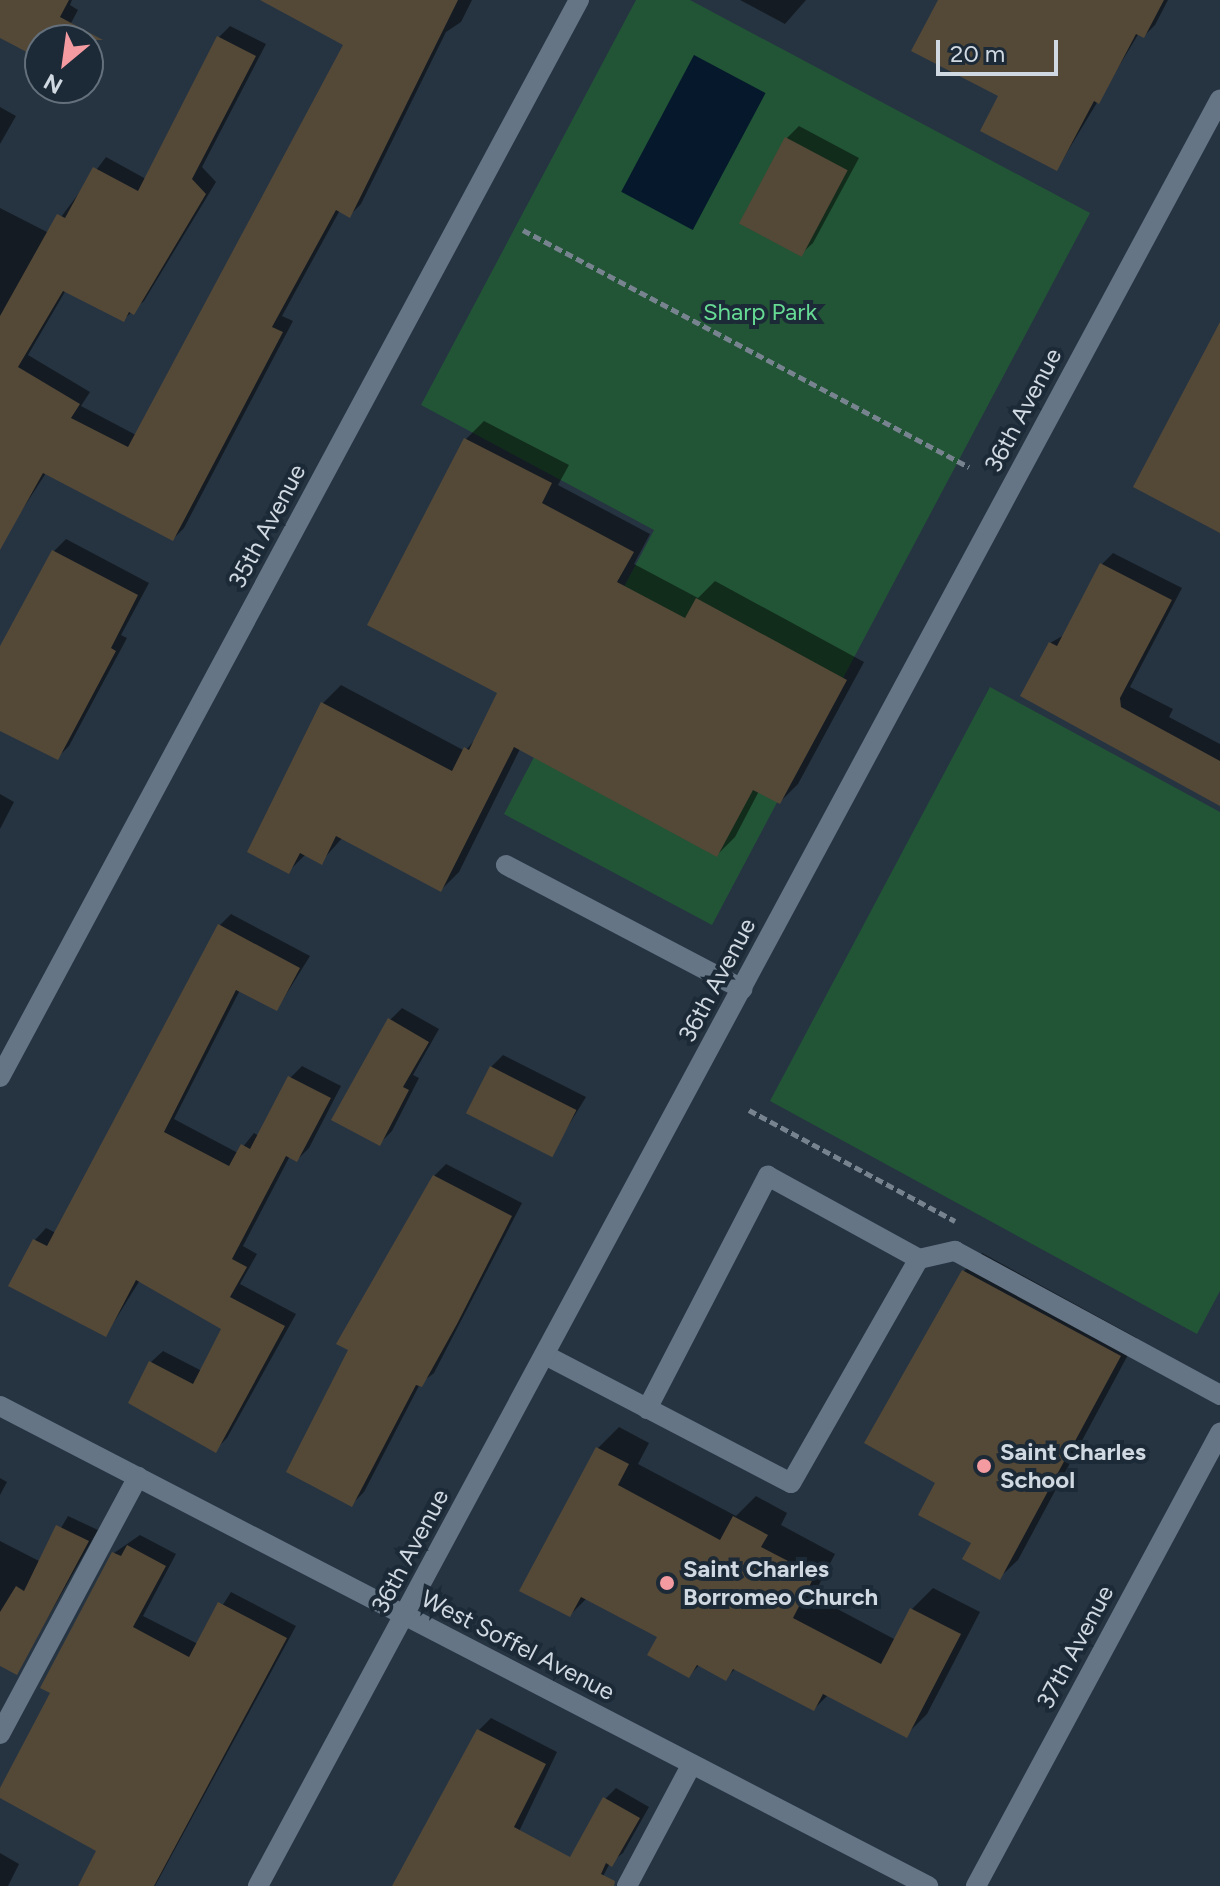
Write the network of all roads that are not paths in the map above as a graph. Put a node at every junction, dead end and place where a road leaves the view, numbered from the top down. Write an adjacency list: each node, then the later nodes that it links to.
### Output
1 (579, 0): 5 (street, 35th Avenue)
2 (1220, 99): 4 (street, 36th Avenue)
3 (506, 865): 4 (street)
4 (742, 989): 7 (street, 36th Avenue)
5 (0, 1077)
6 (919, 1259): 8 (street); 10 (street); 10 (street)
7 (545, 1355): 10 (street); 13 (street, 36th Avenue)
8 (1220, 1395)
9 (0, 1406): 12 (street, West Soffel Avenue)
10 (647, 1409)
11 (1220, 1433): 19 (street, 37th Avenue)
12 (138, 1477): 13 (street, West Soffel Avenue); 14 (street)
13 (405, 1616): 15 (street, West Soffel Avenue); 16 (street, 36th Avenue)
14 (0, 1734)
15 (692, 1764): 17 (street); 18 (street, West Soffel Avenue)
16 (258, 1886)
17 (627, 1886)
18 (928, 1886)
19 (976, 1886)

